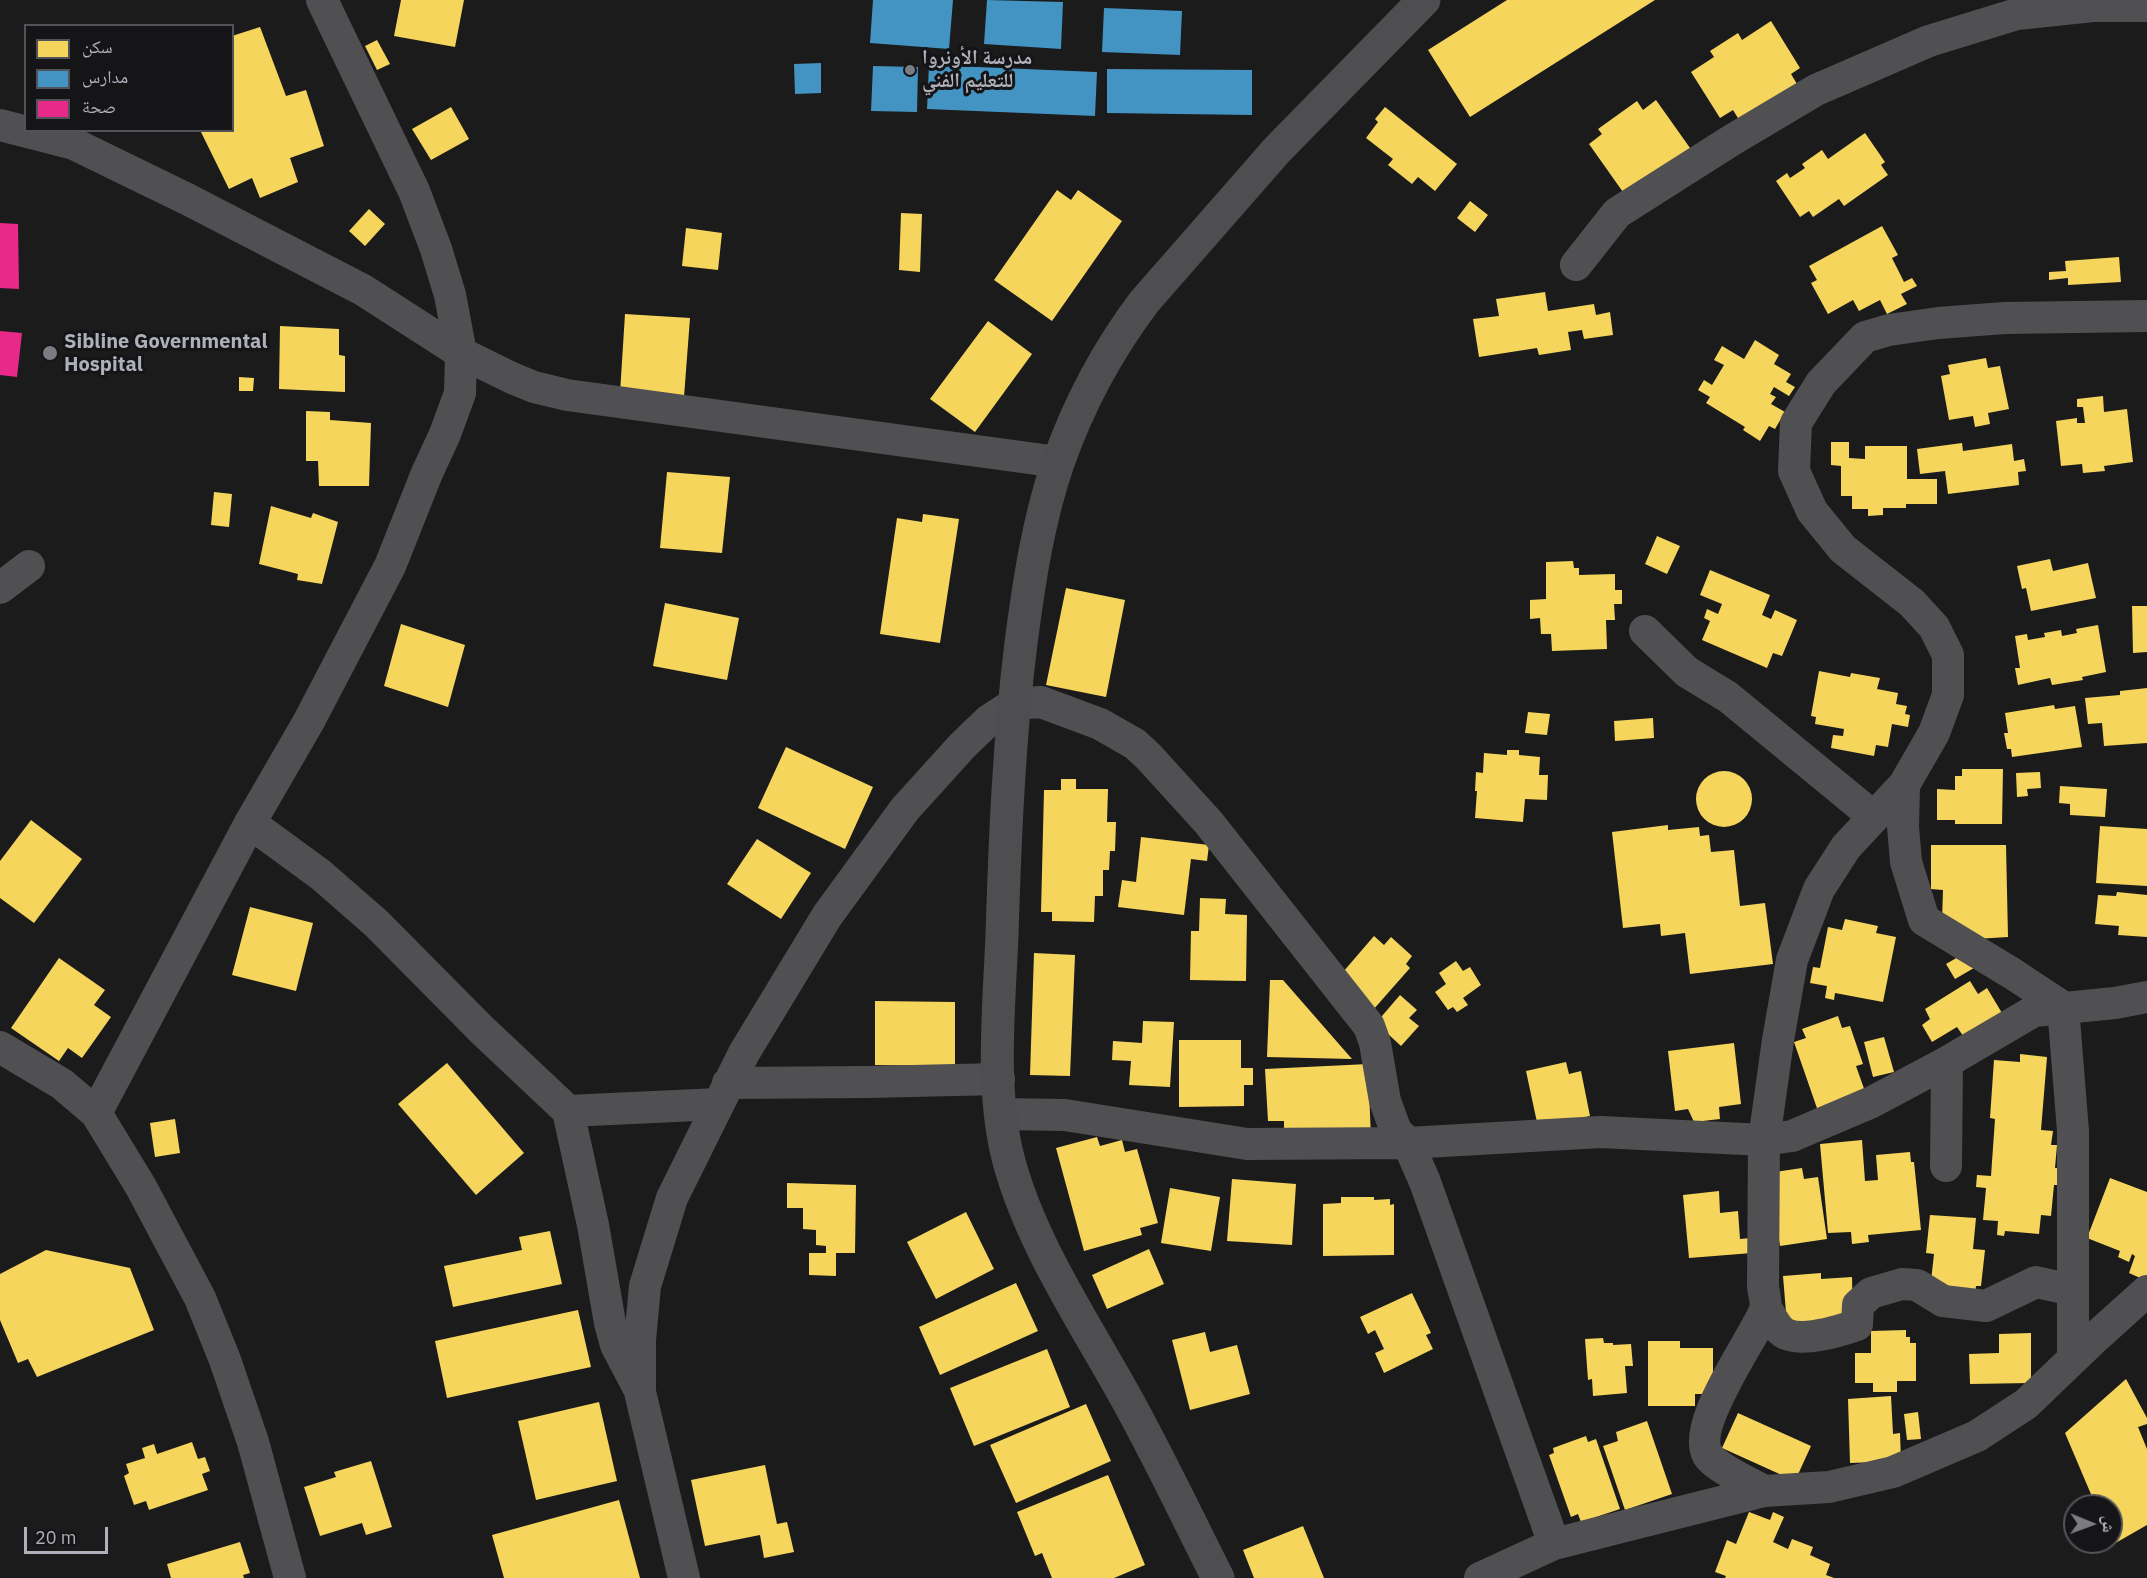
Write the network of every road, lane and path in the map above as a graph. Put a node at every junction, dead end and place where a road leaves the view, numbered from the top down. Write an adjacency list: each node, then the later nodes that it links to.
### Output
1 (322, 0): 9 (street)
2 (1424, 0): 10 (main road)
3 (2147, 6): 7 (street)
4 (0, 125): 5 (street)
5 (24, 131)
6 (27, 132): 9 (street)
7 (1576, 265)
8 (2147, 316): 15 (street)
9 (461, 353): 10 (street); 17 (street)
10 (1058, 462): 14 (main road)
11 (29, 566): 12 (street)
12 (0, 588)
13 (1645, 631): 16 (street)
14 (1014, 704): 22 (main road); 23 (street); 28 (street)
15 (1904, 785): 16 (street); 19 (street)
16 (1874, 818): 27 (street)
17 (250, 824): 24 (street); 25 (street)
18 (2147, 997): 19 (street)
19 (2063, 1007): 21 (street); 30 (street)
20 (0, 1047): 25 (street)
21 (1947, 1062): 27 (street); 29 (street)
22 (999, 1079): 23 (street); 26 (main road)
23 (723, 1093): 24 (street); 34 (street)
24 (568, 1111): 34 (street)
25 (96, 1113): 37 (street)
26 (1001, 1114): 28 (street); 39 (main road)
27 (1764, 1140): 28 (street); 32 (street)
28 (1408, 1143): 36 (street)
29 (1946, 1166)
30 (2072, 1290): 32 (street); 33 (street)
31 (2147, 1291): 33 (street)
32 (1766, 1308): 35 (street)
33 (2073, 1359): 35 (street)
34 (640, 1392): 38 (street)
35 (1764, 1491): 36 (street)
36 (1554, 1545): 40 (street)
37 (290, 1578)
38 (684, 1578)
39 (1218, 1578)
40 (1480, 1578)

